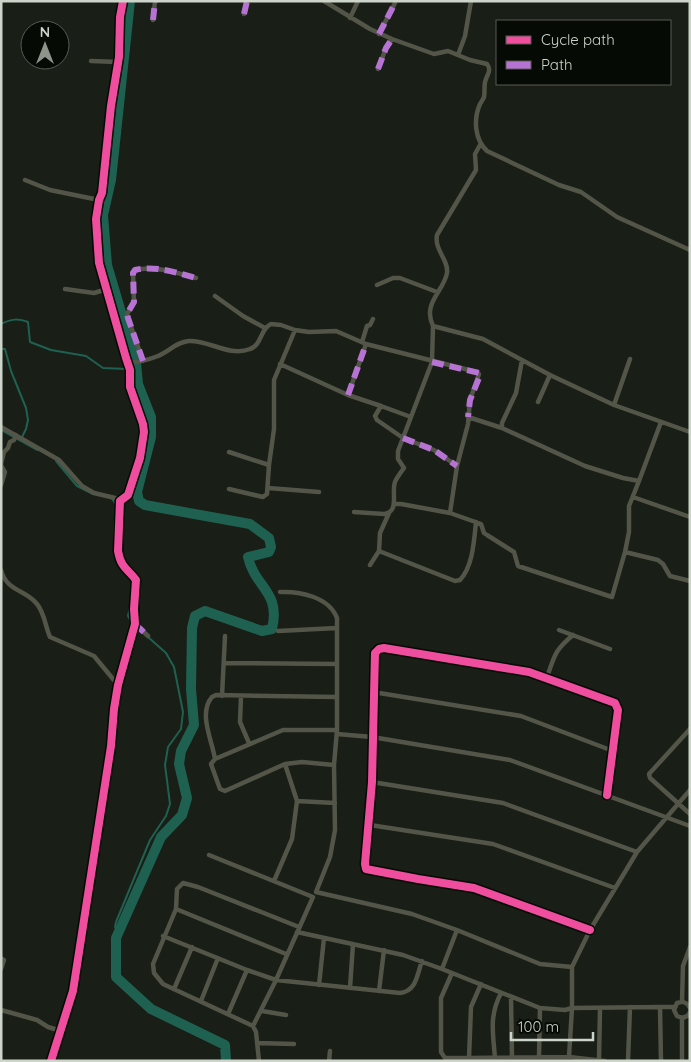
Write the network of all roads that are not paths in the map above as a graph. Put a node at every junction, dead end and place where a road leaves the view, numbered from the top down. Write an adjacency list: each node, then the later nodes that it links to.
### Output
1 (123, 1): 15 (street)
2 (155, 1): 10 (street)
3 (247, 1): 8 (street)
4 (324, 1): 9 (street)
5 (358, 1): 9 (street)
6 (471, 1): 13 (street)
7 (396, 3): 11 (street)
8 (244, 14)
9 (350, 18): 11 (street)
10 (153, 20)
11 (379, 34): 12 (street)
12 (392, 39): 13 (street); 16 (street)
13 (458, 55): 17 (street)
14 (91, 61): 15 (street)
15 (118, 62): 19 (street)
16 (378, 69)
17 (480, 144): 20 (street); 25 (street)
18 (24, 180): 19 (street)
19 (99, 200): 24 (street)
20 (690, 250)
21 (196, 278): 34 (street)
22 (377, 286): 25 (street)
23 (65, 288): 24 (street)
24 (108, 290): 36 (street)
25 (437, 292): 28 (street)
26 (215, 296): 29 (street)
27 (373, 319): 31 (street)
28 (433, 326): 33 (street); 35 (street)
29 (266, 328): 30 (street); 34 (street)
30 (295, 330): 31 (street); 37 (street)
31 (364, 343): 35 (street); 39 (street)
32 (630, 359): 41 (street)
33 (522, 360): 38 (street); 47 (street)
34 (143, 361): 36 (street)
35 (432, 362): 43 (street); 44 (street)
36 (128, 363): 61 (street)
37 (280, 364): 39 (street); 53 (street)
38 (550, 375): 40 (street); 41 (street)
39 (348, 395): 42 (street)
40 (538, 402)
41 (614, 404): 45 (street)
42 (381, 406): 43 (street); 50 (street)
43 (411, 417): 50 (street)
44 (468, 417): 47 (street); 54 (street)
45 (661, 422): 48 (street); 55 (street)
46 (1, 427): 49 (street)
47 (502, 428): 55 (street)
48 (690, 432)
49 (15, 437): 52 (street); 61 (street)
50 (403, 438): 54 (street); 62 (street)
51 (229, 452): 53 (street)
52 (1, 464): 56 (street)
53 (269, 465): 57 (street)
54 (457, 466): 65 (street)
55 (639, 481): 60 (street)
56 (1, 485)
57 (268, 488): 58 (street); 59 (street)
58 (229, 489)
59 (319, 492)
60 (633, 497): 66 (street); 69 (street)
61 (120, 501): 74 (street)
62 (394, 504): 64 (street); 65 (street)
63 (354, 512): 64 (street)
64 (389, 513): 68 (street)
65 (450, 513): 67 (street)
66 (690, 518)
67 (476, 522): 68 (street); 69 (street)
68 (379, 552): 70 (street)
69 (625, 552): 72 (street)
70 (370, 565)
71 (1, 570): 85 (street)
72 (690, 581)
73 (280, 592): 75 (street)
74 (134, 626): 79 (street); 85 (street)
75 (337, 628): 77 (street); 83 (street)
76 (559, 630): 78 (street)
77 (278, 631)
78 (573, 635): 81 (street); 84 (street)
79 (148, 636)
80 (225, 636): 82 (street)
81 (610, 649)
82 (224, 663): 83 (street); 87 (street)
83 (337, 664): 89 (street)
84 (548, 678): 86 (street); 94 (street)
85 (118, 685): 156 (street)
86 (373, 692): 92 (street); 94 (street)
87 (222, 696): 88 (street); 95 (street)
88 (241, 696): 89 (street); 93 (street)
89 (336, 697): 91 (street)
90 (690, 729): 103 (street)
91 (337, 732): 92 (street); 93 (street); 97 (street)
92 (372, 737): 98 (street); 100 (street)
93 (249, 743): 95 (street)
94 (613, 751): 100 (street)
95 (215, 758): 96 (street)
96 (285, 764): 97 (street); 101 (street)
97 (334, 765): 102 (street)
98 (372, 782): 106 (street); 108 (street)
99 (690, 790): 103 (street)
100 (607, 795): 105 (street)
101 (297, 801): 102 (street); 110 (street)
102 (335, 803): 112 (street)
103 (679, 804): 104 (street); 105 (street)
104 (690, 814)
105 (667, 818): 107 (street); 108 (street)
106 (370, 825): 111 (street); 116 (street)
107 (690, 826)
108 (637, 852): 111 (street)
109 (209, 855): 110 (street)
110 (274, 881): 112 (street)
111 (614, 888): 116 (street)
112 (314, 894): 114 (street); 115 (street)
113 (176, 909): 114 (street); 117 (street); 123 (street)
114 (298, 929): 118 (street); 123 (street)
115 (457, 930): 127 (street); 129 (street)
116 (590, 930): 127 (street)
117 (163, 936): 120 (street); 136 (street)
118 (324, 938): 119 (street); 134 (street)
119 (353, 944): 122 (street); 135 (street)
120 (192, 947): 125 (street); 136 (street)
121 (690, 947): 141 (street)
122 (384, 950): 126 (street); 137 (street)
123 (286, 954): 132 (street)
124 (1, 958): 128 (street)
125 (218, 958): 130 (street); 140 (street)
126 (422, 961): 129 (street); 137 (street)
127 (572, 967): 146 (street)
128 (1, 969)
129 (442, 969): 131 (street)
130 (247, 970): 132 (street); 152 (street)
131 (452, 973): 133 (street); 163 (street)
132 (276, 980): 134 (street); 150 (street)
133 (481, 984): 138 (street); 163 (street)
134 (320, 985): 135 (street)
135 (350, 988): 137 (street)
136 (174, 989): 140 (street)
137 (379, 990)
138 (501, 993): 139 (street); 164 (street)
139 (511, 998): 145 (street); 160 (street)
140 (201, 1002): 152 (street)
141 (682, 1002): 143 (street); 144 (street)
142 (630, 1007): 147 (street); 148 (street); 170 (street)
143 (674, 1007): 148 (street); 154 (street)
144 (690, 1007)
145 (540, 1008): 146 (street); 161 (street)
146 (572, 1008): 147 (street); 162 (street)
147 (600, 1008): 165 (street)
148 (660, 1008): 171 (street)
149 (1, 1010): 156 (street)
150 (262, 1011): 153 (street); 155 (street)
151 (690, 1012): 154 (street)
152 (228, 1014): 155 (street)
153 (286, 1015)
154 (682, 1018): 172 (street)
155 (254, 1026): 157 (street)
156 (61, 1031): 166 (street)
157 (257, 1043): 158 (street); 167 (street)
158 (294, 1044)
159 (330, 1051): 168 (street)
160 (512, 1057): 161 (street); 164 (street)
161 (539, 1057): 162 (street)
162 (569, 1057): 165 (street)
163 (469, 1058): 164 (street)
164 (495, 1058)
165 (599, 1059): 169 (street)
166 (51, 1061)
167 (259, 1061)
168 (329, 1061)
169 (605, 1061)
170 (628, 1061)
171 (661, 1061)
172 (682, 1061)

